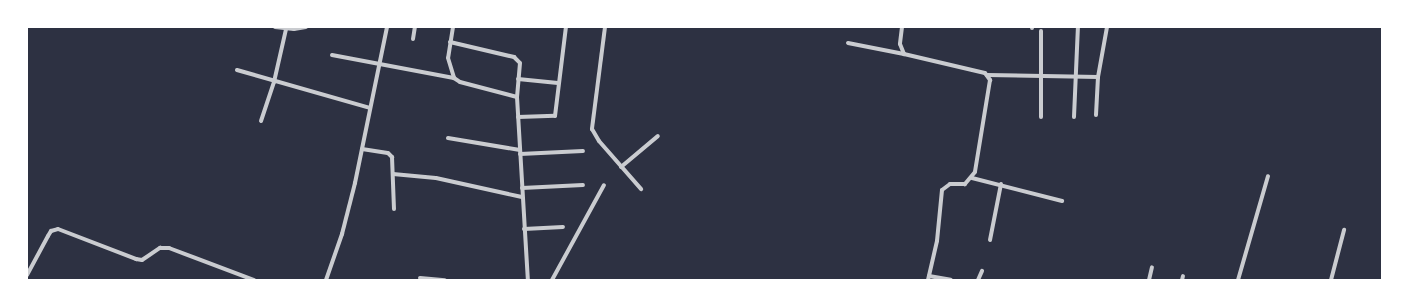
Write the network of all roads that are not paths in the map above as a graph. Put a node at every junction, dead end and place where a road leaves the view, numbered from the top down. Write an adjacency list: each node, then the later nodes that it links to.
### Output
1 (275, 27): 11 (street)
2 (306, 27): 11 (street)
3 (387, 27): 18 (street)
4 (415, 27): 13 (street)
5 (453, 27): 14 (street)
6 (566, 27): 27 (street)
7 (605, 27): 40 (street)
8 (902, 27): 17 (street)
9 (1078, 27): 22 (street)
10 (1107, 27): 23 (street)
11 (286, 29): 26 (street)
12 (1042, 31): 21 (street)
13 (413, 39)
14 (450, 42): 24 (street); 25 (street)
15 (848, 43): 17 (street)
16 (332, 54): 18 (street)
17 (904, 54): 20 (street)
18 (379, 65): 24 (street); 29 (street)
19 (237, 70): 26 (street)
20 (987, 75): 21 (street); 43 (street)
21 (1041, 76): 22 (street); 32 (street)
22 (1076, 77): 23 (street); 33 (street)
23 (1098, 77): 30 (street)
24 (454, 78): 28 (street)
25 (518, 78): 27 (street); 28 (street)
26 (274, 82): 29 (street); 34 (street)
27 (558, 84): 31 (street)
28 (517, 97): 31 (street)
29 (370, 108): 37 (street)
30 (1096, 115)
31 (518, 117): 39 (street)
32 (1041, 117)
33 (1074, 117)
34 (261, 121)
35 (658, 136): 40 (street)
36 (448, 138): 39 (street)
37 (362, 149): 41 (street); 62 (street)
38 (583, 151): 39 (street)
39 (520, 152): 47 (street)
40 (621, 167): 48 (street)
41 (393, 174): 49 (street); 51 (street)
42 (1268, 176): 69 (street)
43 (972, 178): 44 (street); 60 (street)
44 (1001, 184): 50 (street); 55 (street)
45 (583, 185): 47 (street)
46 (604, 185): 65 (street)
47 (522, 188): 49 (street)
48 (641, 189)
49 (522, 197): 53 (street)
50 (1062, 201)
51 (394, 209)
52 (562, 227): 53 (street)
53 (524, 229): 64 (street)
54 (1344, 230): 70 (street)
55 (990, 240)
56 (1152, 267): 68 (street)
57 (982, 271): 67 (street)
58 (27, 275): 61 (street)
59 (420, 278): 63 (street)
60 (928, 278): 66 (street)
61 (254, 280)
62 (326, 280)
63 (445, 280)
64 (528, 280)
65 (552, 280)
66 (951, 280)
67 (978, 280)
68 (1149, 280)
69 (1238, 280)
70 (1331, 280)

